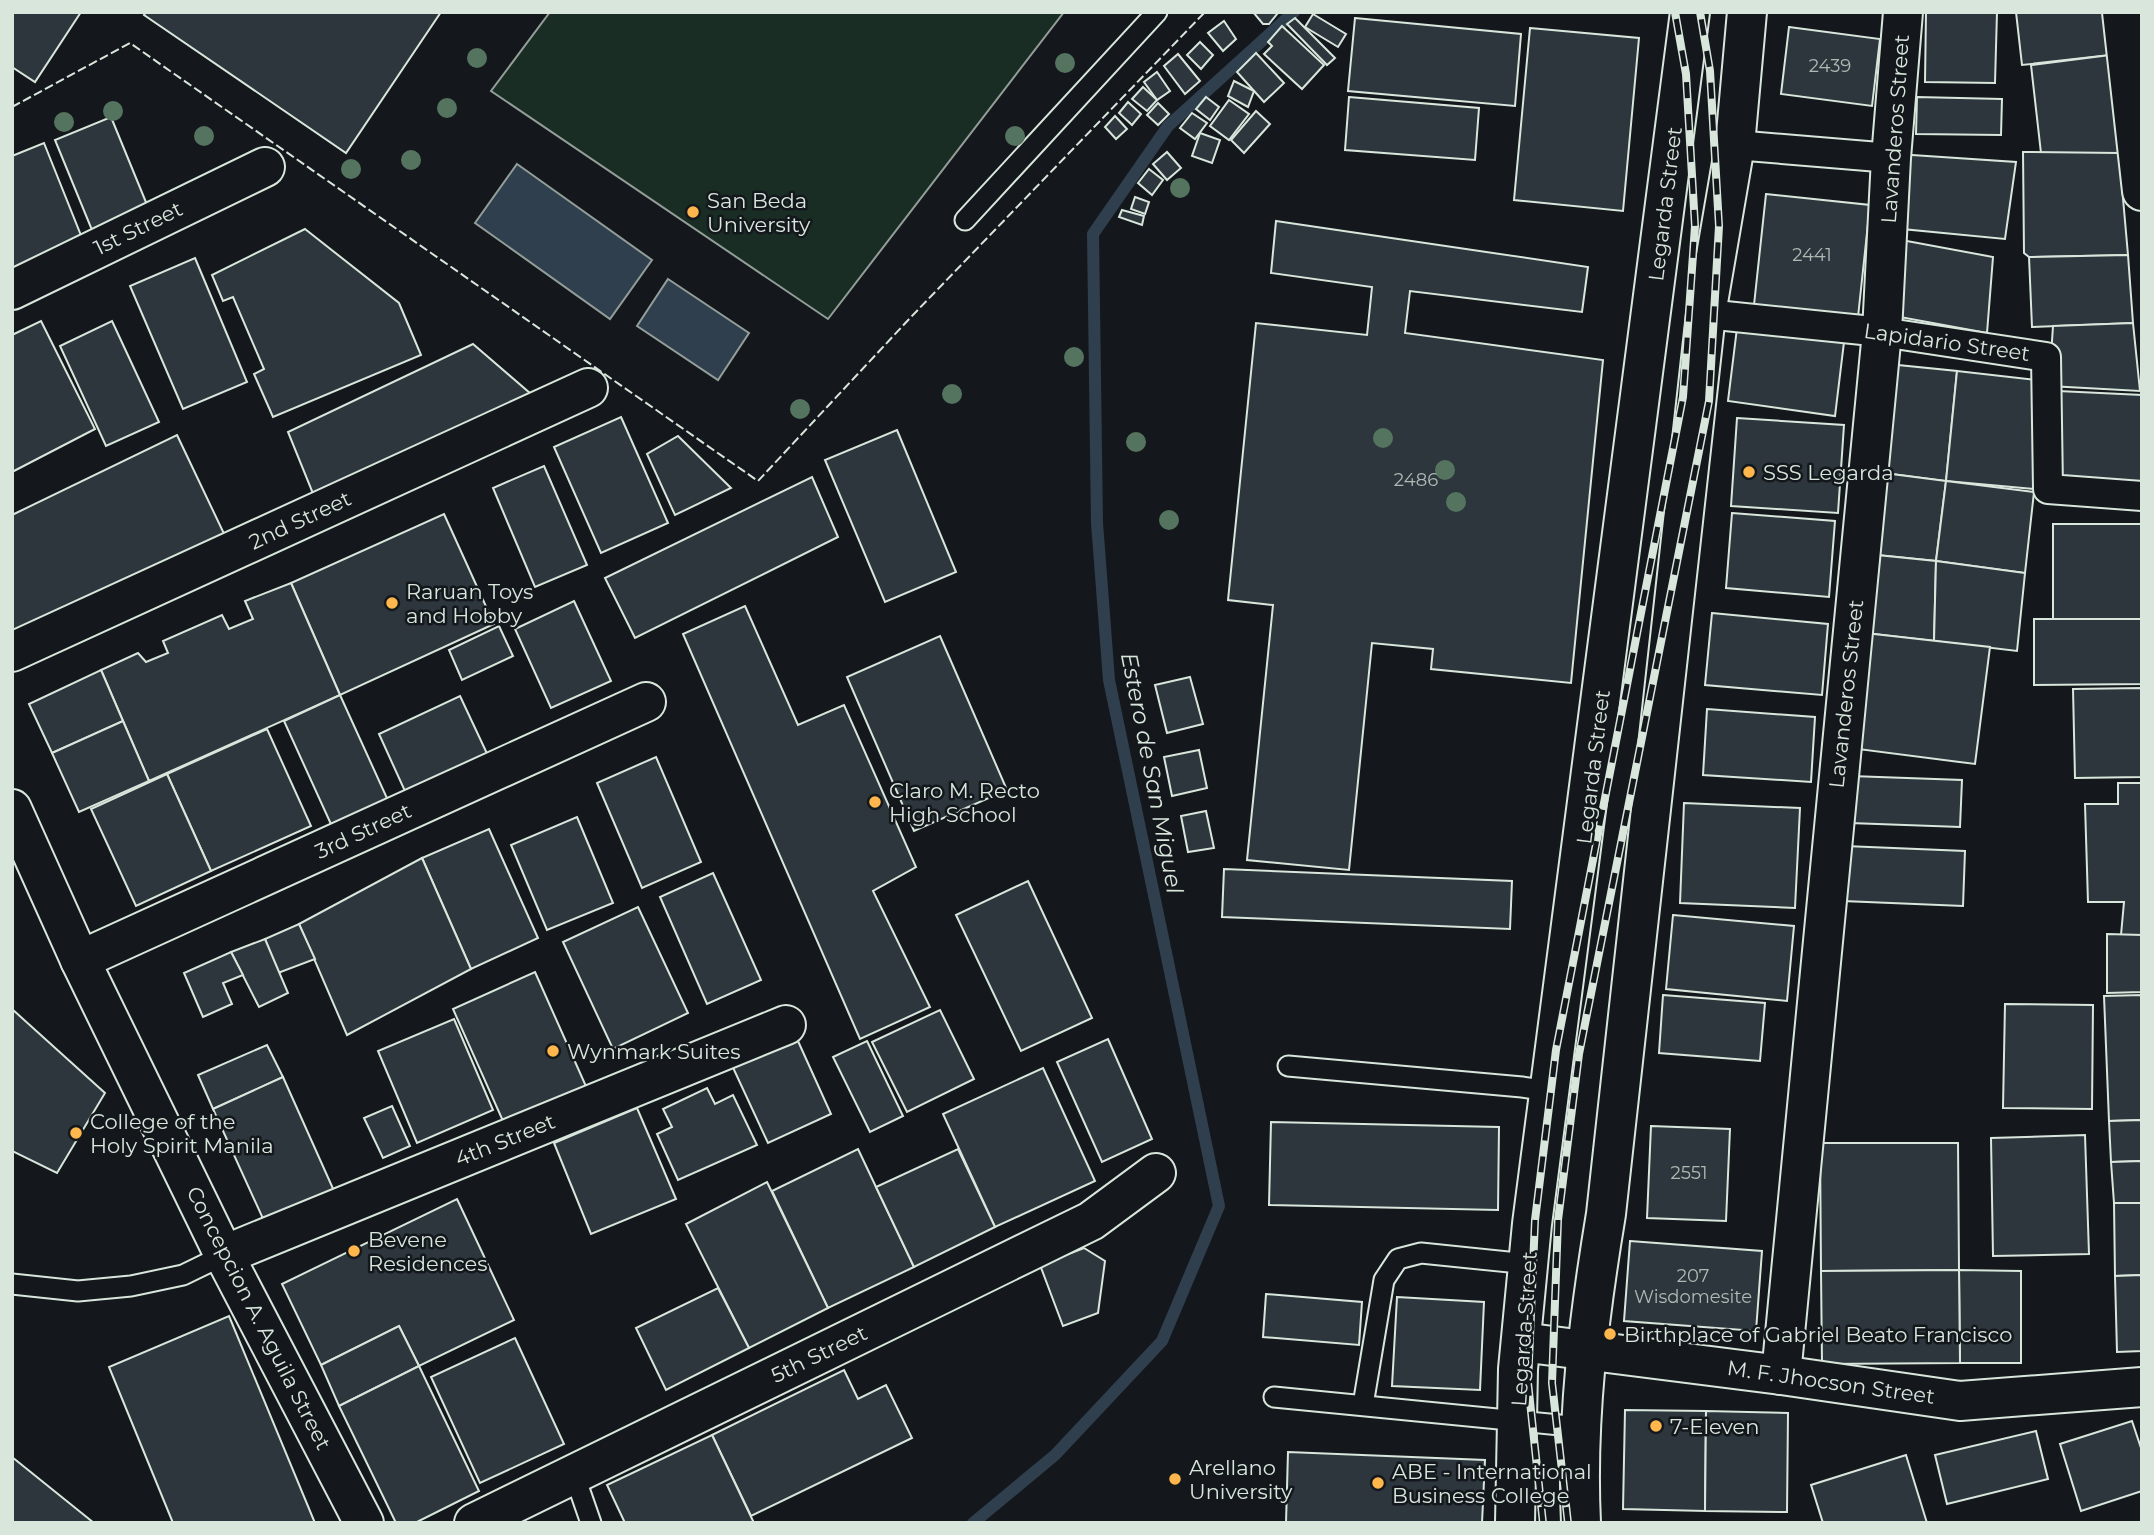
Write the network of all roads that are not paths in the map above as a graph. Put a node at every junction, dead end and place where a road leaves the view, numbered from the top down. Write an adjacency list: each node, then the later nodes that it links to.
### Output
1 (1157, 12): 10 (lane)
2 (1690, 12): 22 (street, Legarda Street)
3 (1747, 12): 6 (street)
4 (1903, 12): 7 (street, Lavanderos Street)
5 (2122, 12): 9 (street)
6 (1735, 145): 7 (street); 12 (street)
7 (1891, 158): 13 (street, Lavanderos Street)
8 (265, 167): 11 (street, 1st Street)
9 (2142, 191)
10 (965, 220)
11 (12, 290)
12 (1706, 314): 13 (street, Lapidario Street); 28 (street)
13 (1882, 332): 15 (street, Lapidario Street); 29 (street, Lavanderos Street)
14 (587, 388): 16 (street, 2nd Street)
15 (2142, 496)
16 (12, 652)
17 (646, 702): 19 (street, 3rd Street)
18 (12, 809): 19 (street, Concepcion A. Aguila Street)
19 (80, 960): 24 (street, Concepcion A. Aguila Street)
20 (786, 1025): 24 (street, 4th Street)
21 (1288, 1066): 22 (lane)
22 (1550, 1091): 25 (street, Legarda Street)
23 (1156, 1173): 35 (street, 5th Street)
24 (224, 1255): 26 (lane); 36 (street, Concepcion A. Aguila Street)
25 (1528, 1264): 27 (street, Legarda Street); 32 (lane)
26 (12, 1284)
27 (1521, 1342): 28 (street, M. F. Jhocson Street); 33 (street, Legarda Street)
28 (1589, 1349): 29 (street, M. F. Jhocson Street); 34 (street)
29 (1781, 1374): 30 (street, M. F. Jhocson Street)
30 (2142, 1387)
31 (1274, 1397): 32 (lane)
32 (1363, 1405): 33 (lane)
33 (1517, 1421): 34 (lane); 39 (street, Legarda Street)
34 (1580, 1427): 40 (street)
35 (574, 1474): 37 (street, 5th Street); 38 (lane)
36 (364, 1523)
37 (474, 1523)
38 (591, 1523)
39 (1515, 1523)
40 (1581, 1523)

